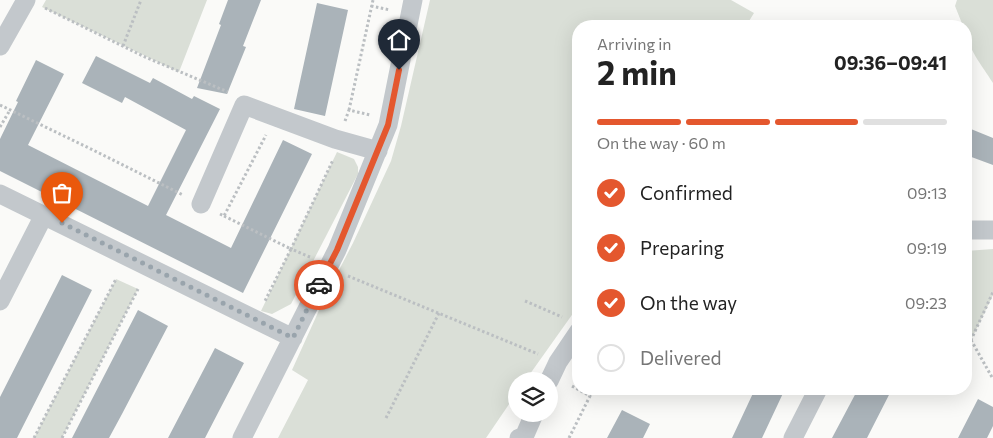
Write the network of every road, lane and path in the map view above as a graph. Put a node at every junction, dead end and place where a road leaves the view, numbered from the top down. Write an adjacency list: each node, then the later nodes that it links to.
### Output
1 (141, 0): 8 (path)
2 (373, 0): 5 (path)
3 (413, 0): 18 (street)
4 (34, 3): 7 (street); 8 (path)
5 (371, 6): 6 (path); 12 (path)
6 (396, 11)
7 (0, 46)
8 (123, 46): 9 (path)
9 (232, 93)
10 (0, 104): 11 (path)
11 (10, 110): 15 (path); 20 (path)
12 (349, 110): 13 (path); 14 (path)
13 (375, 118)
14 (345, 124)
15 (0, 127)
16 (267, 132): 22 (path)
17 (337, 152): 25 (path)
18 (378, 152): 20 (street); 26 (street)
19 (0, 194): 21 (street)
20 (201, 204): 22 (path)
21 (44, 215): 30 (street); 35 (street)
22 (224, 216): 25 (path)
23 (972, 230): 24 (street)
24 (993, 230)
25 (291, 249): 26 (path); 32 (path)
26 (322, 264): 33 (path); 35 (street)
27 (116, 279): 47 (path)
28 (138, 289): 48 (path)
29 (993, 292): 36 (path)
30 (0, 301)
31 (525, 301): 34 (path)
32 (265, 302)
33 (439, 313): 38 (path); 45 (path)
34 (564, 318)
35 (293, 338): 49 (street)
36 (972, 340): 40 (path)
37 (572, 341): 38 (street)
38 (558, 362): 39 (street)
39 (553, 372)
40 (993, 379)
41 (568, 384): 42 (path)
42 (572, 386)
43 (588, 395): 51 (path)
44 (815, 395): 52 (street)
45 (386, 418)
46 (530, 422): 50 (street)
47 (34, 438)
48 (62, 438)
49 (242, 438)
50 (519, 438)
51 (569, 438)
52 (793, 438)

